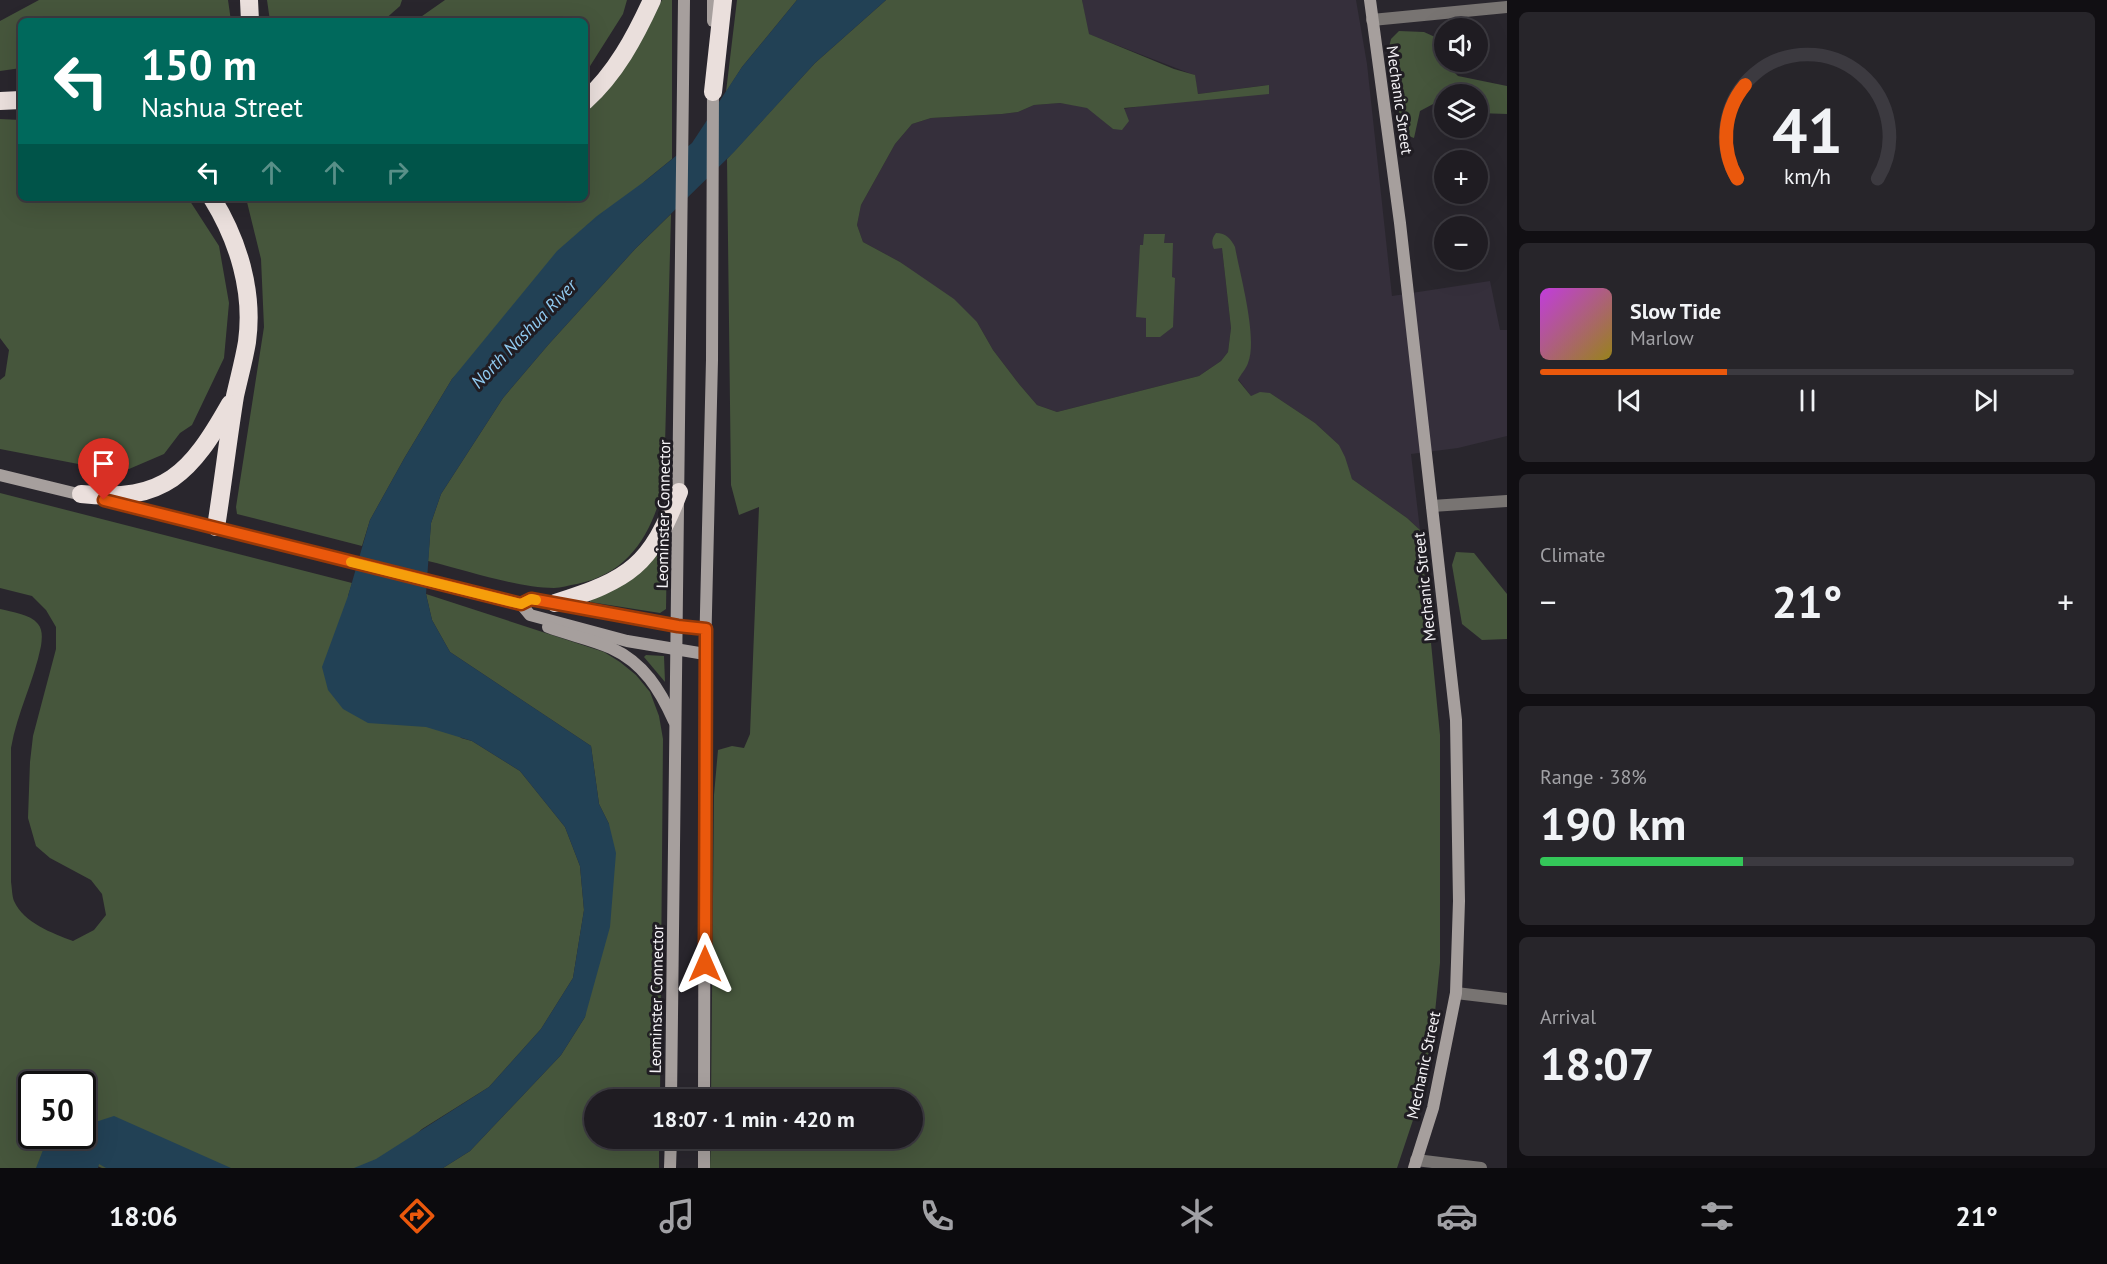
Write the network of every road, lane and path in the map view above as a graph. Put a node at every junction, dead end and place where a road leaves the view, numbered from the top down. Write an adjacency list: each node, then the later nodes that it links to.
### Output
1 (249, 0): 7 (highway)
2 (652, 0): 10 (highway)
3 (684, 0): 16 (main road, Leominster Connector)
4 (1370, 0): 8 (main road, Mechanic Street)
5 (718, 7): 9 (highway)
6 (1507, 7): 8 (street)
7 (250, 18)
8 (1372, 20): 19 (main road, Mechanic Street)
9 (713, 92): 25 (main road)
10 (588, 98)
11 (0, 100): 12 (highway)
12 (18, 100)
13 (214, 201): 14 (highway)
14 (236, 395): 17 (highway); 20 (highway)
15 (0, 475): 17 (main road)
16 (679, 492): 21 (highway); 24 (main road, Leominster Connector)
17 (81, 494): 20 (main road)
18 (1507, 501): 19 (street)
19 (1432, 506): 29 (main road, Mechanic Street)
20 (216, 527): 22 (main road)
21 (555, 603): 22 (main road); 24 (main road)
22 (521, 604): 23 (main road)
23 (530, 615): 26 (main road); 28 (main road)
24 (678, 626): 25 (main road); 26 (main road, Leominster Connector)
25 (706, 629): 27 (main road)
26 (677, 650): 27 (main road); 28 (main road, Leominster Connector)
27 (705, 654): 32 (main road)
28 (676, 725): 31 (main road, Leominster Connector)
29 (1456, 993): 30 (street); 35 (main road, Mechanic Street)
30 (1507, 999)
31 (671, 1089)
32 (704, 1089)
33 (671, 1149): 36 (main road)
34 (704, 1149): 37 (main road)
35 (1418, 1166): 38 (street)
36 (670, 1168)
37 (704, 1168)
38 (1481, 1168)

